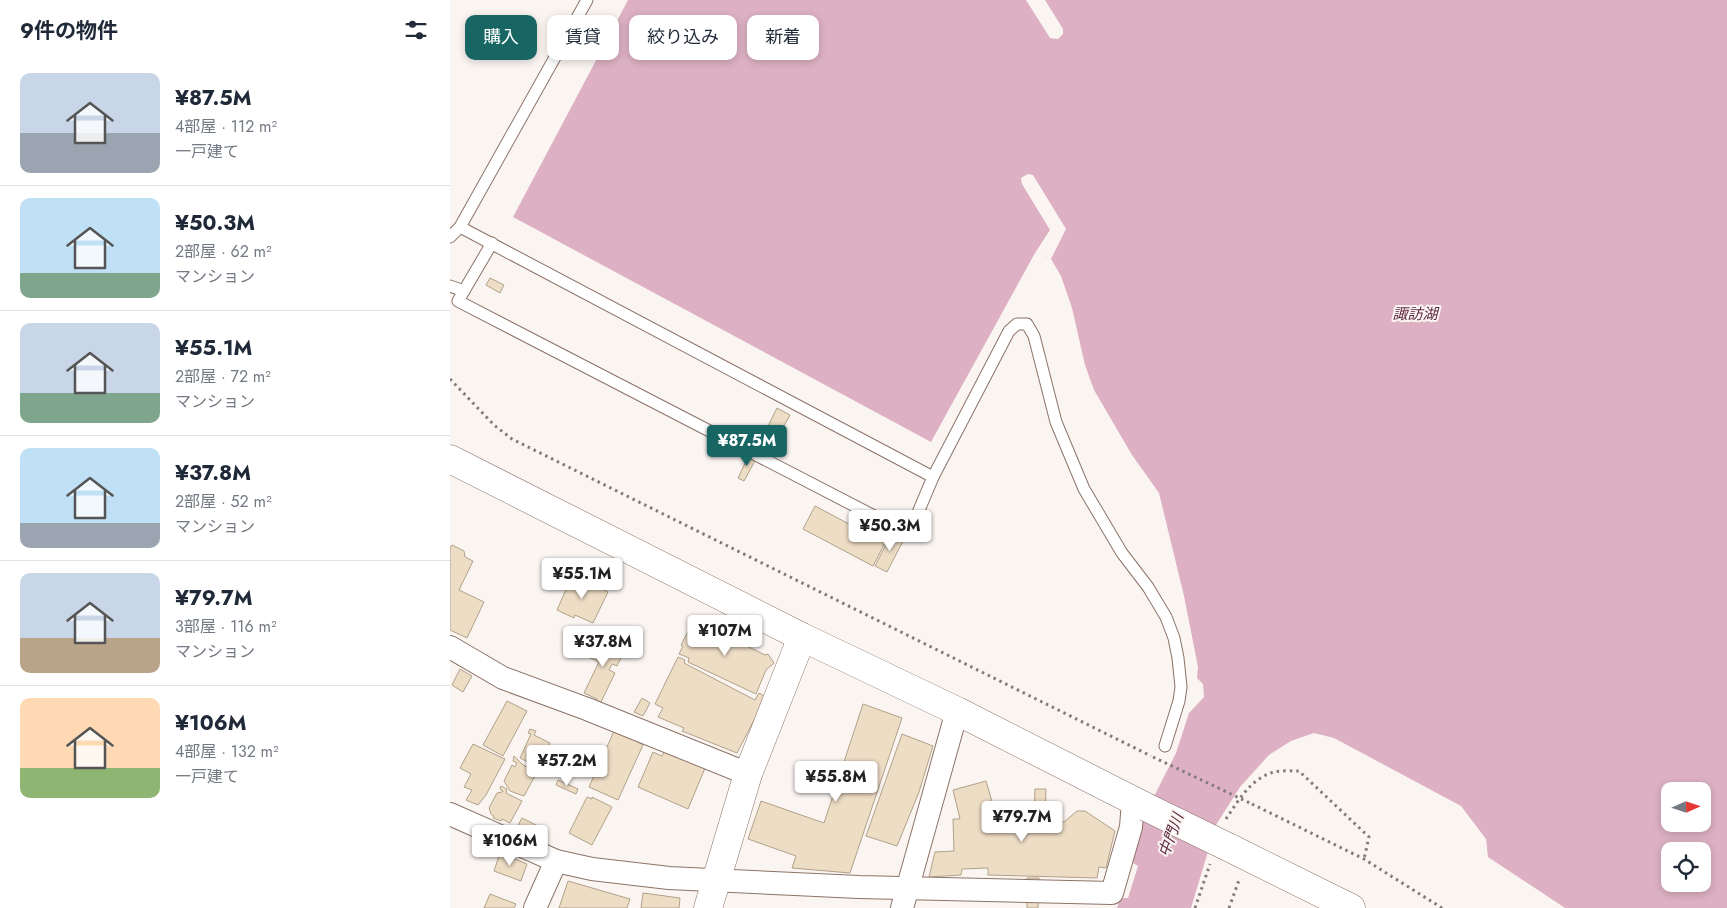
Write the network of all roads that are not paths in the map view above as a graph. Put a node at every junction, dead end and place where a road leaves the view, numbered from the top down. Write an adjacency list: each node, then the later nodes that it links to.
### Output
1 (587, 0): 2 (lane)
2 (460, 227): 3 (lane); 4 (lane)
3 (450, 237)
4 (492, 243): 6 (lane); 8 (lane)
5 (450, 286): 6 (lane)
6 (464, 291): 8 (lane)
7 (450, 459): 9 (street)
8 (932, 477): 12 (lane)
9 (802, 637): 11 (street); 13 (street)
10 (450, 647): 13 (street)
11 (957, 712): 14 (street); 18 (street)
12 (1165, 746)
13 (748, 774): 17 (street)
14 (1139, 804): 19 (street); 22 (street, bridge)
15 (450, 814): 16 (street)
16 (556, 861): 17 (street); 20 (street)
17 (716, 879): 18 (street); 21 (street)
18 (904, 898): 19 (street)
19 (1114, 901)
20 (534, 908)
21 (708, 908)
22 (1351, 908)

